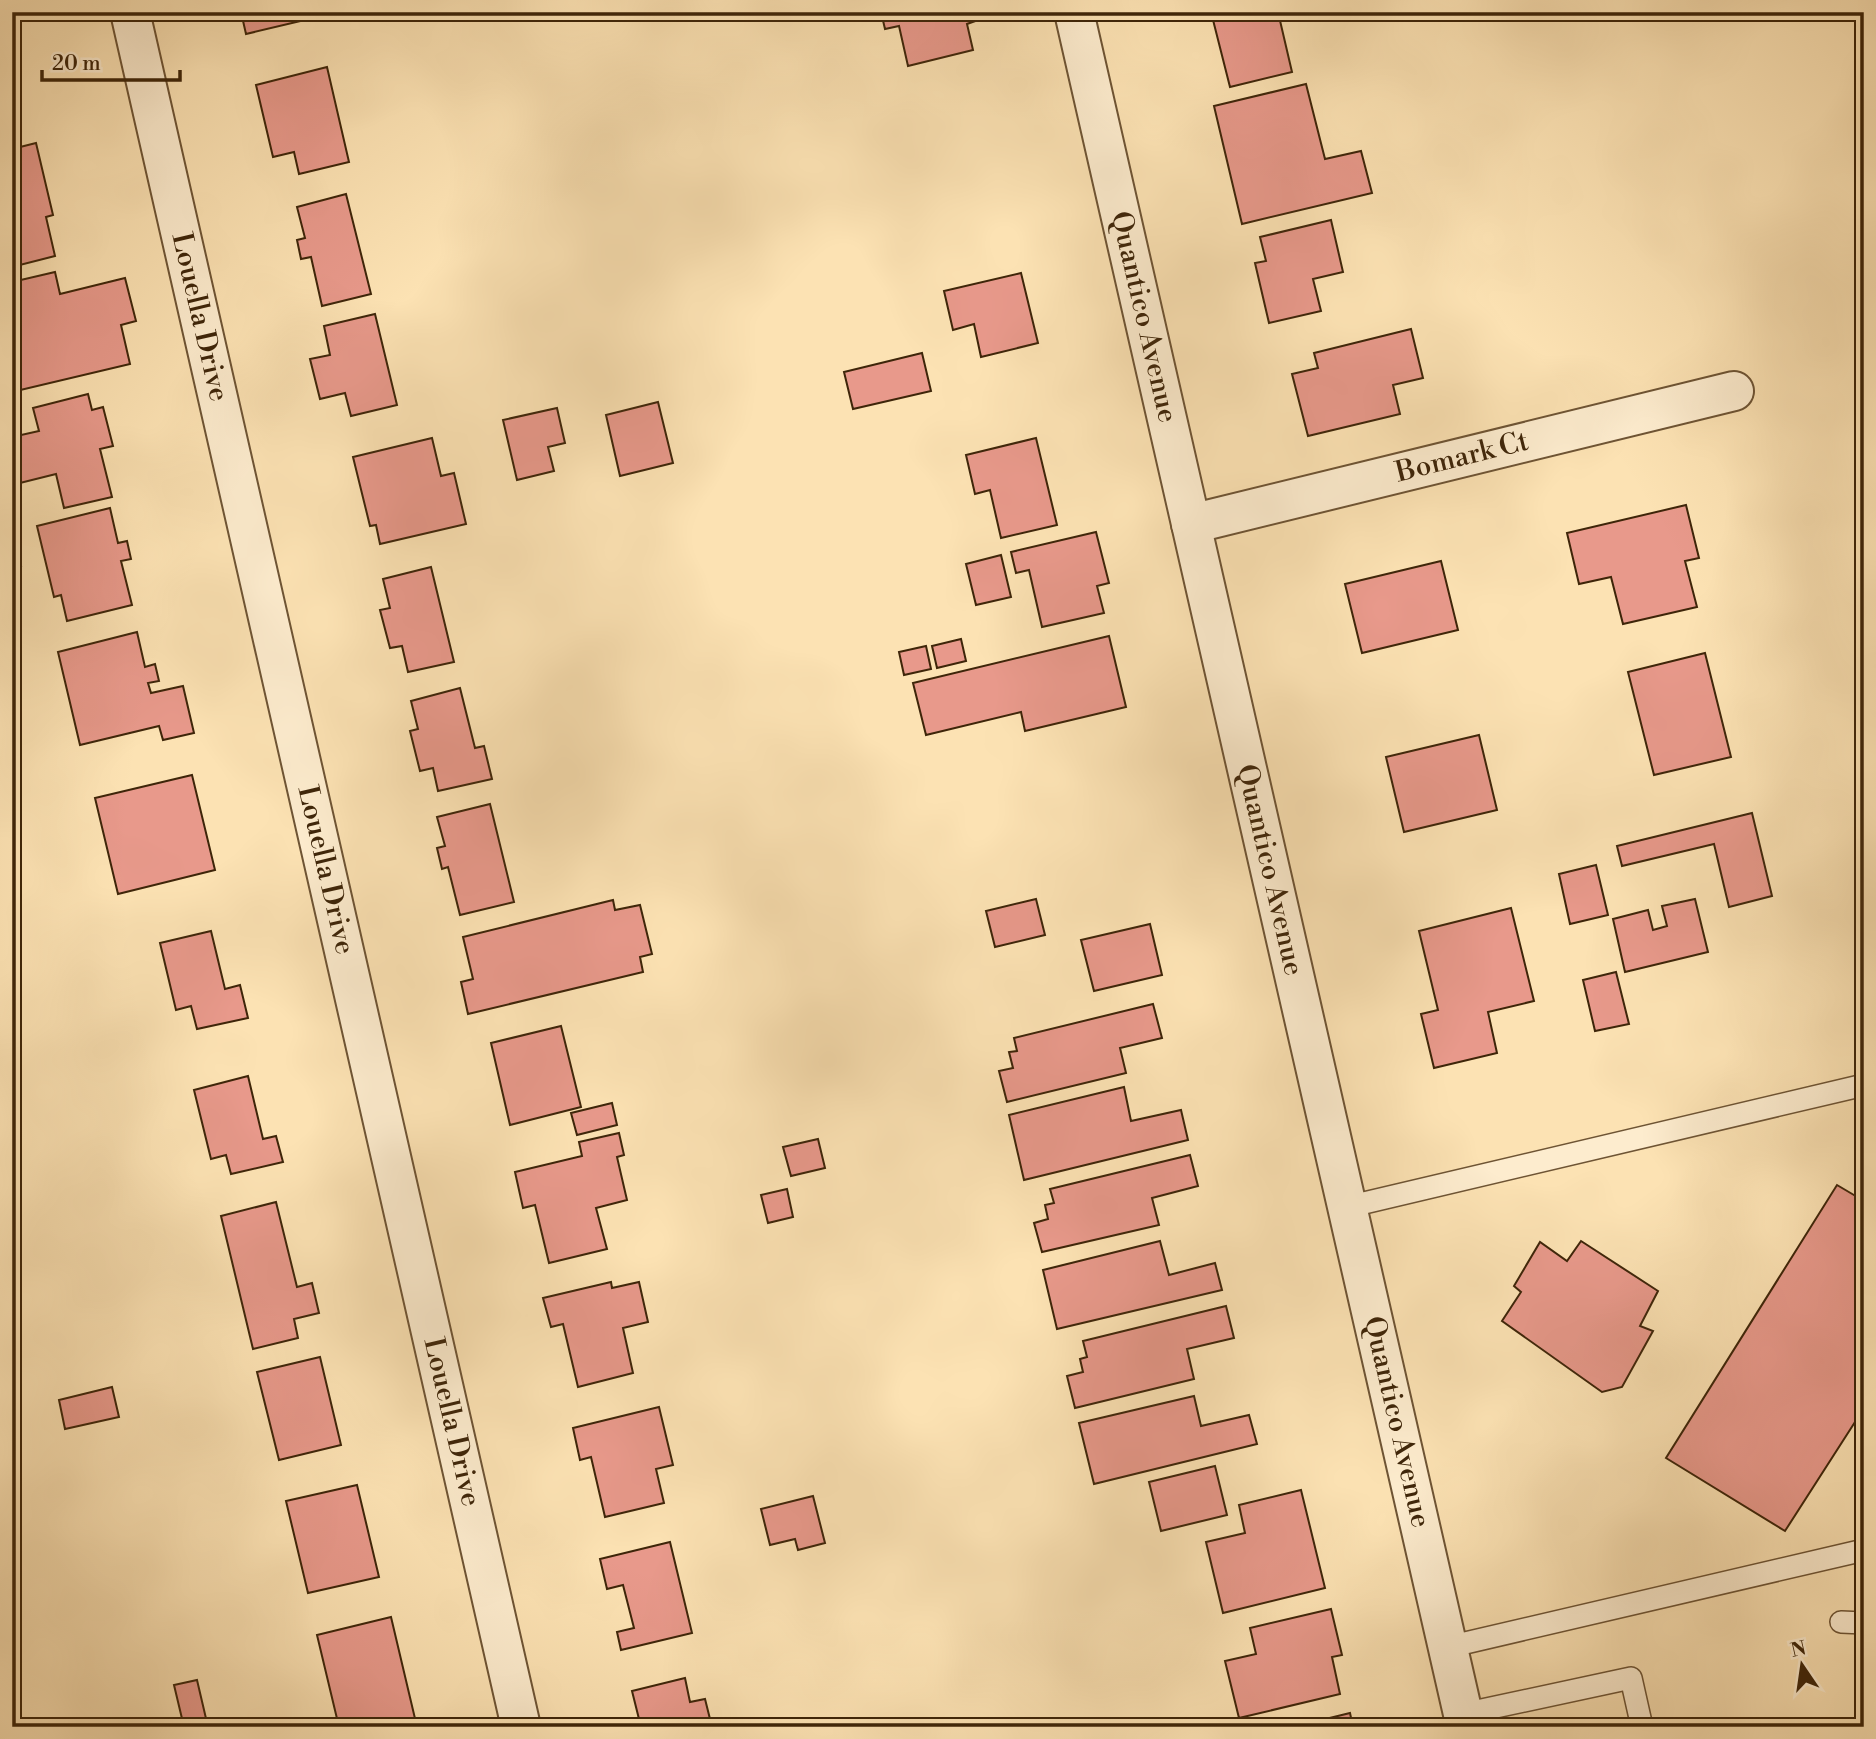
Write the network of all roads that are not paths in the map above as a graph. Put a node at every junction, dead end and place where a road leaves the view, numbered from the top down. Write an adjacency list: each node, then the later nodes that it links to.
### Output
1 (130, 12): 12 (street, Louella Drive)
2 (1074, 12): 4 (street, Quantico Avenue)
3 (1734, 391): 4 (street, Bomark Ct)
4 (1191, 524): 6 (street, Quantico Avenue)
5 (1864, 1085): 6 (lane)
6 (1347, 1207): 10 (street, Quantico Avenue)
7 (1864, 1550): 10 (lane)
8 (1841, 1622): 9 (lane)
9 (1864, 1623)
10 (1448, 1647): 11 (street, Quantico Avenue)
11 (1465, 1721): 13 (lane)
12 (521, 1727)
13 (1642, 1727)

